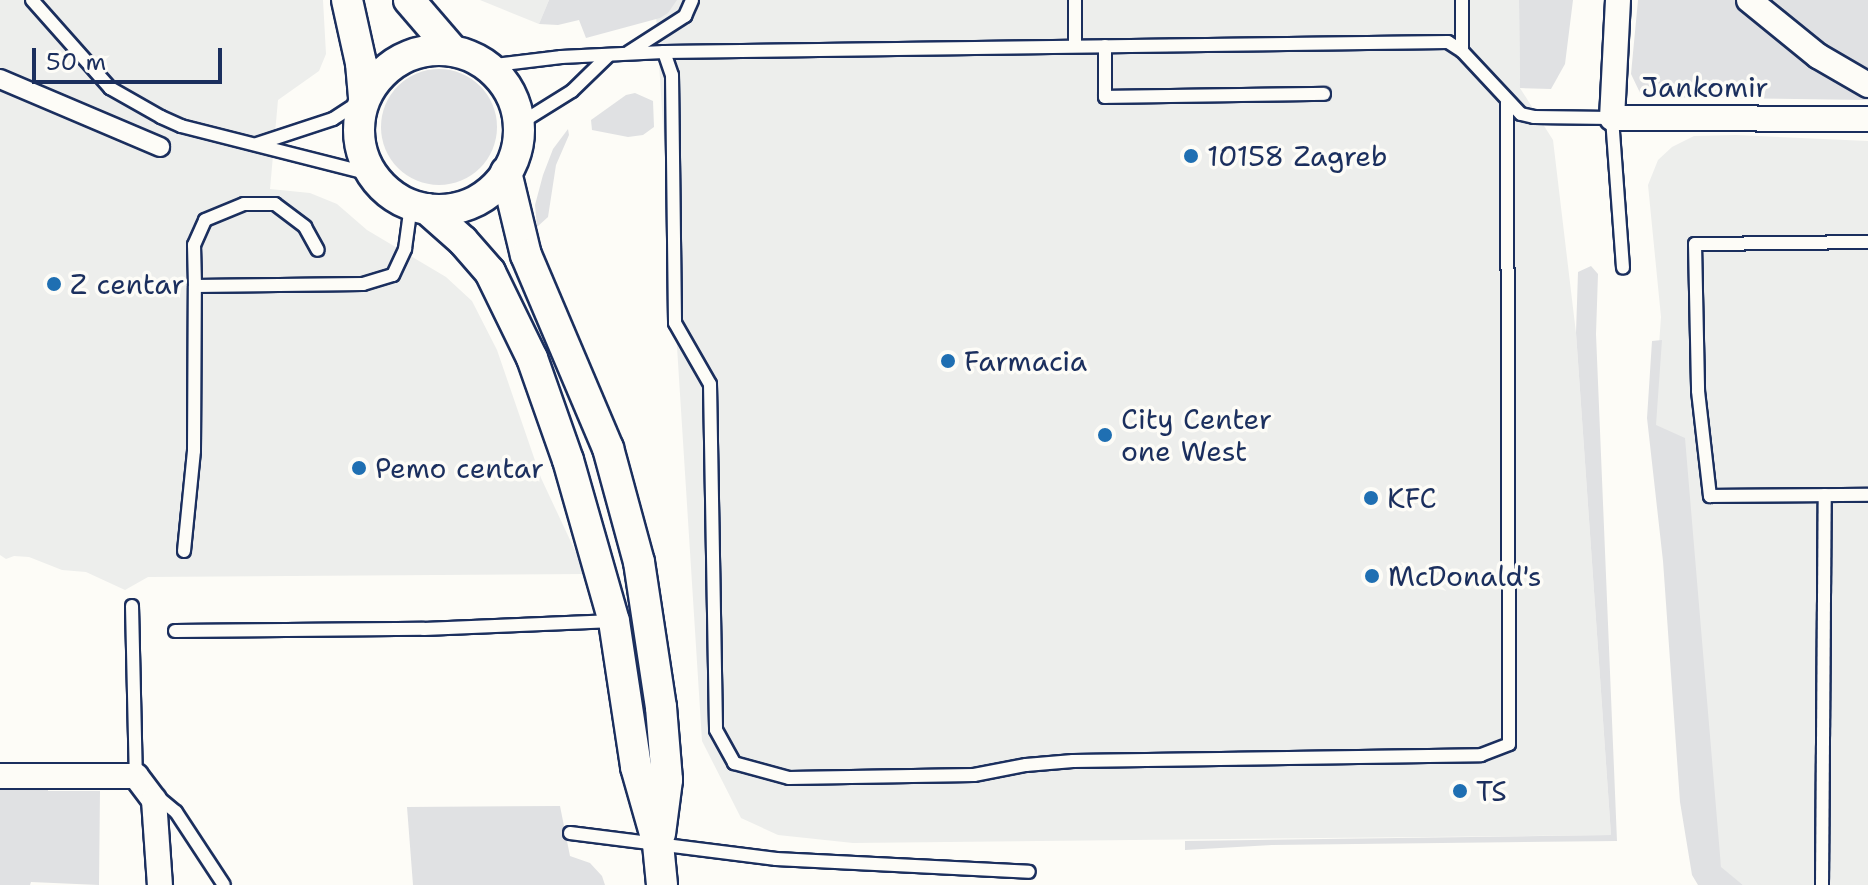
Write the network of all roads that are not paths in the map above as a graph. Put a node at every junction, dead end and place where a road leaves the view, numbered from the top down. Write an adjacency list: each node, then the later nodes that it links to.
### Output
1 (32, 0): 25 (lane)
2 (347, 0): 20 (street)
3 (409, 0): 11 (street)
4 (692, 0): 14 (lane)
5 (1075, 0): 9 (lane)
6 (1462, 0): 12 (lane)
7 (1618, 0): 22 (street, Jankomir)
8 (1749, 0): 18 (street, Jankomir)
9 (1075, 46): 10 (lane); 13 (lane)
10 (1105, 46): 12 (lane); 19 (lane)
11 (452, 50): 16 (street); 20 (street)
12 (1462, 51): 21 (lane)
13 (664, 52): 14 (lane); 21 (lane)
14 (626, 54): 15 (lane)
15 (608, 56): 16 (lane); 24 (lane)
16 (487, 66): 24 (street)
17 (0, 79): 26 (street)
18 (1868, 85)
19 (1324, 94)
20 (364, 99): 25 (lane); 28 (street)
21 (1507, 102): 22 (lane)
22 (1612, 118): 23 (street, Jankomir); 32 (lane)
23 (1868, 119)
24 (519, 124): 27 (street)
25 (257, 144): 28 (lane)
26 (160, 147)
27 (506, 172): 29 (street); 43 (street)
28 (371, 174): 29 (street)
29 (419, 207): 33 (lane); 38 (street)
30 (1868, 242): 34 (lane)
31 (318, 250): 33 (lane)
32 (1623, 268)
33 (195, 286): 36 (lane)
34 (1825, 495): 35 (lane); 48 (lane)
35 (1868, 495)
36 (184, 551)
37 (132, 606): 41 (lane)
38 (614, 621): 39 (lane); 43 (street)
39 (175, 631)
40 (0, 776): 41 (street)
41 (143, 783): 45 (street); 46 (lane)
42 (570, 833): 43 (lane)
43 (658, 844): 44 (lane); 47 (street)
44 (1029, 872)
45 (160, 885)
46 (224, 885)
47 (662, 885)
48 (1822, 885)

